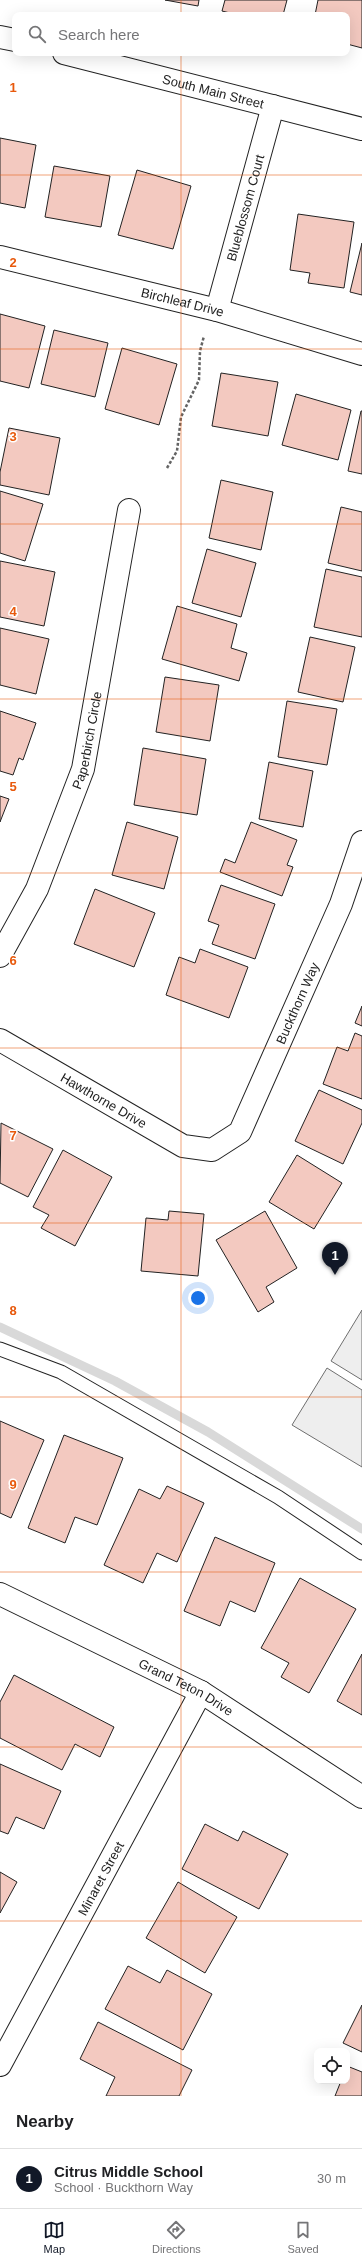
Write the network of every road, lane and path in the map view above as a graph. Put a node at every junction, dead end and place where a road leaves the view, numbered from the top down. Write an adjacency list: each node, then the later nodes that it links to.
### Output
1 (0, 37): 2 (street)
2 (12, 39)
3 (76, 56): 4 (street, South Main Street)
4 (273, 106): 5 (street, South Main Street); 7 (street, Blueblossom Court)
5 (362, 129)
6 (0, 257): 7 (street, Birchleaf Drive)
7 (217, 310): 9 (street, Birchleaf Drive)
8 (204, 336): 10 (path)
9 (362, 354)
10 (167, 468)
11 (129, 510): 13 (street, Paperbirch Circle)
12 (362, 842): 15 (street, Buckthorn Way)
13 (0, 956)
14 (0, 1040): 15 (street, Hawthorne Drive)
15 (212, 1150)
16 (0, 1349): 17 (lane)
17 (362, 1553)
18 (0, 1594): 19 (street, Grand Teton Drive)
19 (201, 1692): 20 (street, Grand Teton Drive); 21 (street, Minaret Street)
20 (362, 1798)
21 (0, 2065)

